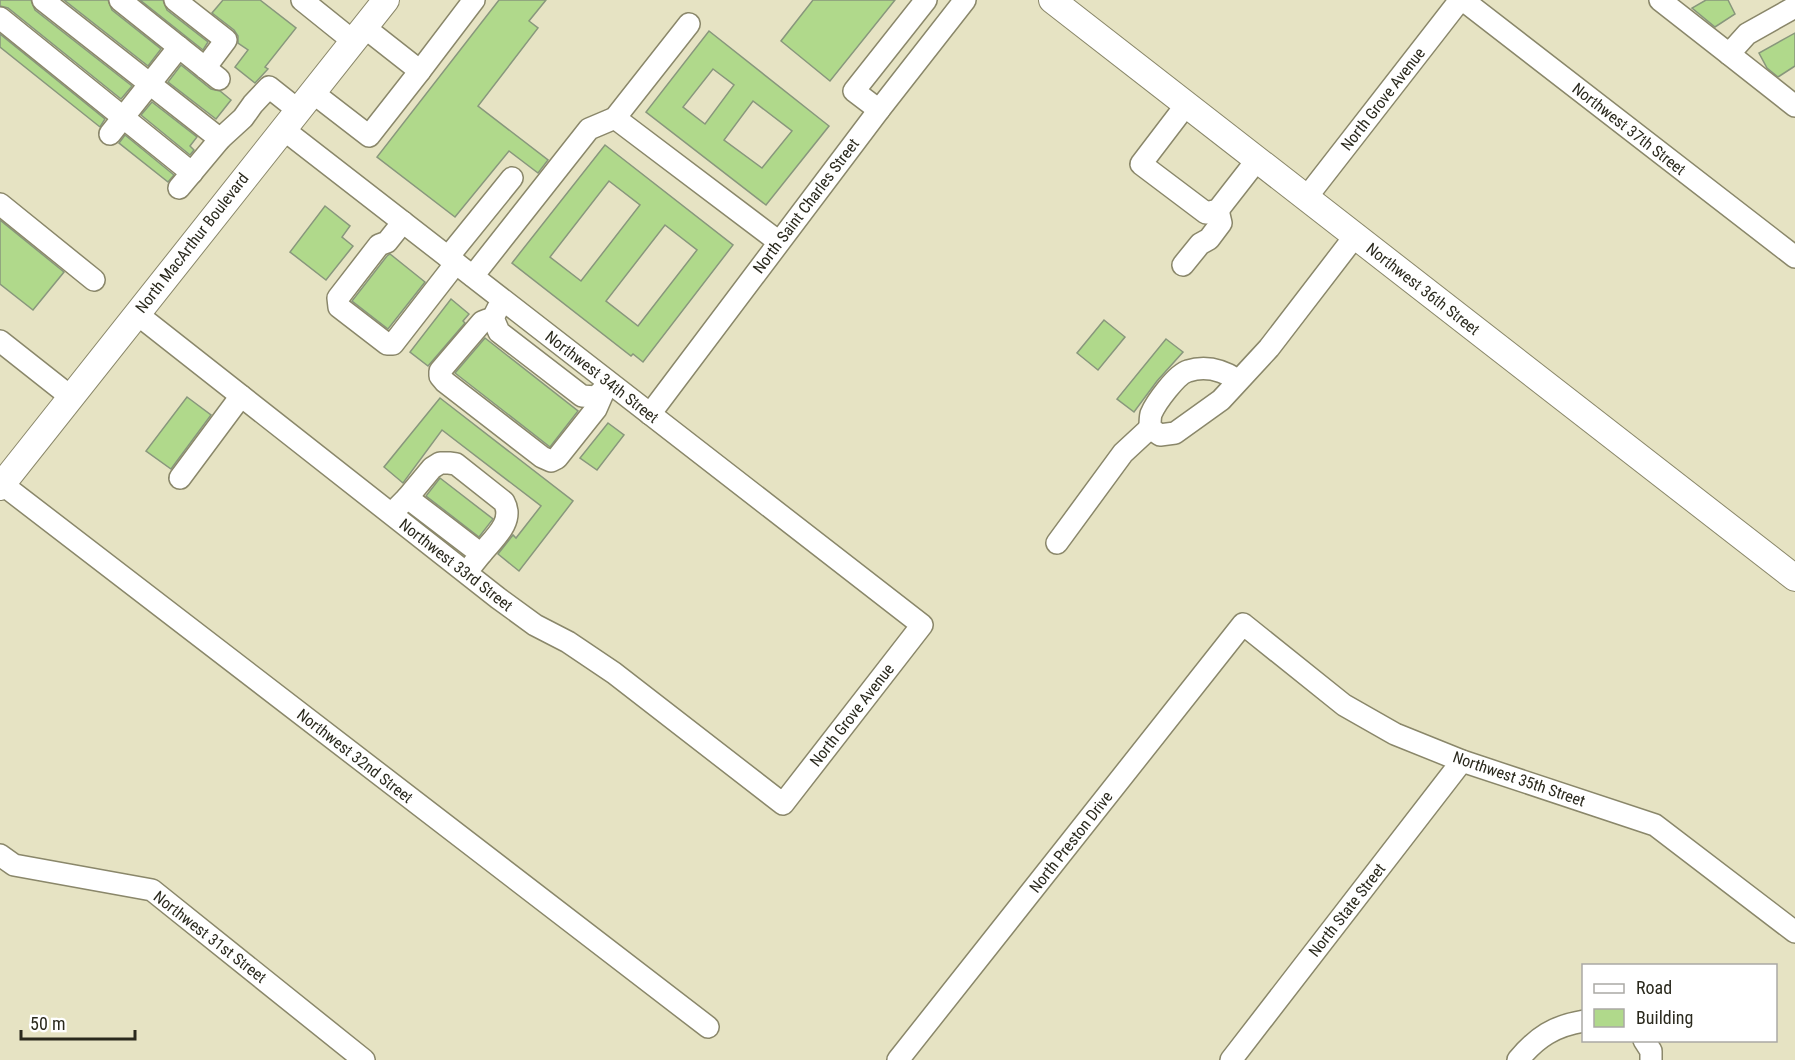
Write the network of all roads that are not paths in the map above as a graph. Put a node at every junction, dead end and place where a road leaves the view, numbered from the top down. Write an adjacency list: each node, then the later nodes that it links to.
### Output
1 (43, 0): 19 (street)
2 (120, 0): 16 (street)
3 (175, 0): 16 (street)
4 (302, 0): 15 (street)
5 (386, 0): 15 (main road, North MacArthur Boulevard)
6 (474, 0): 18 (street)
7 (926, 0): 23 (street)
8 (965, 0): 23 (street, North Saint Charles Street)
9 (1052, 0): 20 (main road, Northwest 36th Street)
10 (1462, 0): 30 (street, North Grove Avenue); 36 (street, Northwest 37th Street)
11 (1660, 0): 17 (street)
12 (1795, 7): 17 (street)
13 (0, 18): 24 (street)
14 (689, 24): 25 (street)
15 (358, 34): 18 (street); 22 (main road, North MacArthur Boulevard)
16 (179, 48): 19 (street)
17 (1730, 54): 21 (street)
18 (420, 71): 22 (street)
19 (149, 85): 24 (street); 27 (street)
20 (1186, 105): 28 (main road, Northwest 36th Street); 32 (street)
21 (1795, 106)
22 (298, 110): 27 (street); 33 (street, Northwest 34th Street); 41 (main road, North MacArthur Boulevard)
23 (879, 110): 35 (street, North Saint Charles Street)
24 (123, 117): 26 (street); 27 (street)
25 (615, 118): 35 (street); 37 (street)
26 (110, 134)
27 (220, 139)
28 (1257, 160): 30 (main road, Northwest 36th Street); 32 (street)
29 (512, 178): 37 (street)
30 (1306, 198): 34 (main road, Northwest 36th Street)
31 (0, 204): 39 (street)
32 (1218, 210): 38 (street)
33 (403, 222): 37 (street, Northwest 34th Street); 37 (street)
34 (1355, 236): 44 (street); 57 (main road, Northwest 36th Street)
35 (779, 242): 48 (street, North Saint Charles Street)
36 (1795, 257)
37 (459, 265): 40 (street, Northwest 34th Street)
38 (1183, 265)
39 (94, 280)
40 (504, 301): 42 (street); 45 (street, Northwest 34th Street)
41 (136, 314): 46 (street, Northwest 33rd Street); 47 (main road, North MacArthur Boulevard)
42 (494, 320): 45 (street); 45 (street)
43 (0, 341): 47 (street)
44 (1238, 380): 49 (street); 49 (street)
45 (607, 388): 48 (street, Northwest 34th Street)
46 (241, 396): 50 (street); 53 (street, Northwest 33rd Street)
47 (71, 397): 51 (main road, North MacArthur Boulevard)
48 (650, 414): 59 (street, Northwest 34th Street)
49 (1150, 428): 54 (street)
50 (180, 478)
51 (1, 486): 65 (street, Northwest 32nd Street)
52 (407, 498): 53 (street); 55 (street); 55 (street)
53 (392, 514): 56 (street, Northwest 33rd Street)
54 (1057, 543)
55 (481, 554): 56 (street)
56 (466, 574): 61 (street, Northwest 33rd Street)
57 (1795, 578)
58 (1243, 624): 60 (street, Northwest 35th Street); 68 (street, North Preston Drive)
59 (922, 625): 61 (street, North Grove Avenue)
60 (1462, 761): 63 (street, Northwest 35th Street); 69 (street, North State Street)
61 (783, 804)
62 (0, 855): 67 (street, Northwest 31st Street)
63 (1795, 932)
64 (1582, 1021): 70 (street)
65 (708, 1027)
66 (1645, 1042): 71 (street)
67 (364, 1060)
68 (898, 1060)
69 (1231, 1060)
70 (1518, 1060)
71 (1651, 1060)

